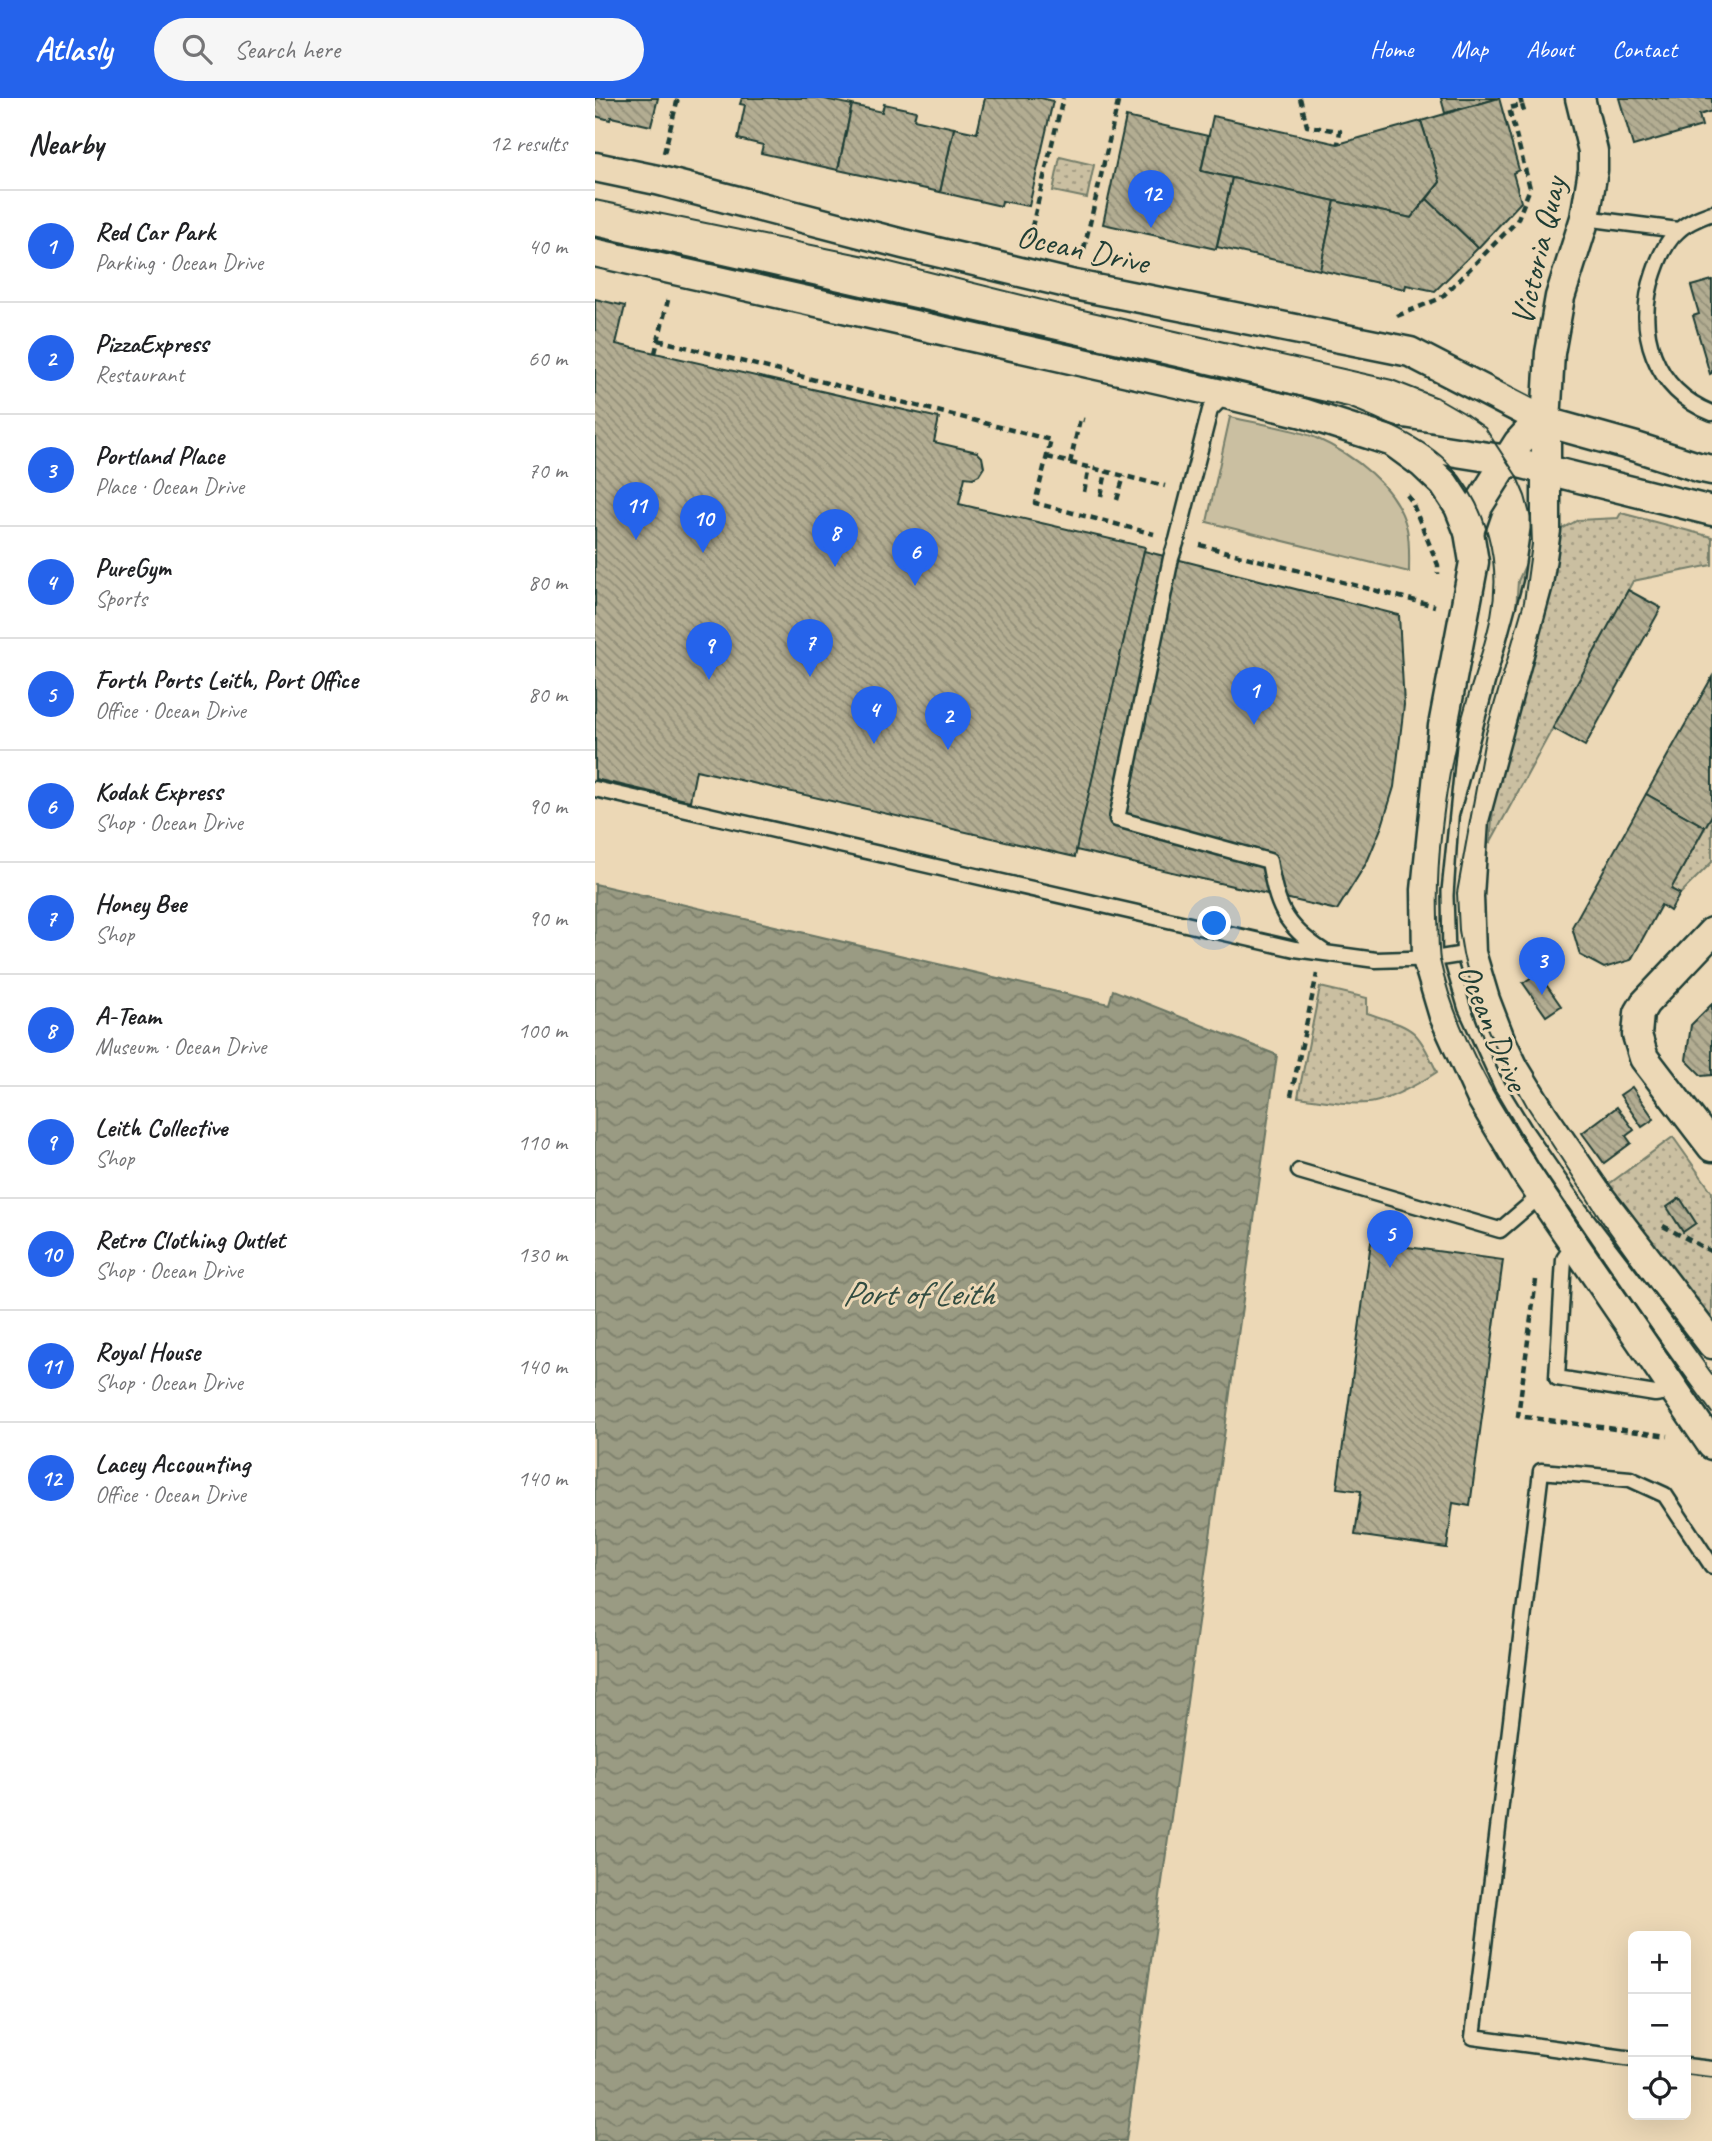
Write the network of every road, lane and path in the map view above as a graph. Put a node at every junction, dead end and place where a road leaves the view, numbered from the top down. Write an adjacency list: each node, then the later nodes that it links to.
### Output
1 (678, 98): 10 (path)
2 (1063, 98): 15 (path)
3 (1119, 98): 16 (path)
4 (1300, 98): 9 (path)
5 (1520, 98): 7 (path)
6 (1580, 98): 13 (street, Victoria Quay)
7 (1522, 105): 8 (path); 19 (path)
8 (1525, 115)
9 (1338, 144)
10 (663, 157)
11 (595, 167): 25 (street, Ocean Drive)
12 (1712, 214): 14 (lane)
13 (1585, 218): 14 (lane); 25 (street, Victoria Quay)
14 (1678, 230): 23 (lane)
15 (1029, 239)
16 (1084, 249)
17 (595, 252): 22 (street, Ocean Drive)
18 (668, 300): 20 (path)
19 (1397, 316)
20 (659, 340): 21 (path); 27 (path)
21 (655, 353)
22 (1226, 394): 26 (street, Ocean Drive); 41 (lane)
23 (1712, 413)
24 (1084, 420): 29 (path)
25 (1546, 422): 28 (street, Ocean Drive); 31 (street, Ocean Drive); 32 (street, Ocean Drive)
26 (1393, 442): 28 (street, Ocean Drive); 40 (street, Ocean Drive)
27 (1047, 457): 29 (path); 41 (path)
28 (1507, 460): 31 (street, Ocean Drive); 40 (street, Ocean Drive)
29 (1070, 463): 30 (path)
30 (1089, 467): 33 (path); 36 (path)
31 (1546, 470): 39 (street, Ocean Drive); 46 (street, Ocean Drive)
32 (1712, 470)
33 (1106, 472): 34 (path); 37 (path)
34 (1123, 476): 35 (path); 38 (path)
35 (1169, 487)
36 (1084, 492)
37 (1101, 496)
38 (1117, 500)
39 (1712, 511)
40 (1469, 532): 47 (street, Ocean Drive)
41 (1177, 540): 42 (path); 45 (lane)
42 (1436, 606)
43 (595, 789): 45 (lane)
44 (1712, 932): 49 (street)
45 (1325, 953): 47 (lane); 48 (path)
46 (1471, 953): 47 (lane); 53 (street, Ocean Drive)
47 (1427, 958): 51 (street, Ocean Drive)
48 (1291, 1096)
49 (1712, 1147)
50 (1299, 1171): 51 (lane)
51 (1541, 1195): 52 (street, Ocean Drive)
52 (1574, 1244): 54 (street, Ocean Drive); 54 (lane)
53 (1712, 1344)
54 (1675, 1391): 55 (street, Ocean Drive)
55 (1712, 1445)
56 (1712, 1566): 57 (lane)
57 (1628, 2058)
58 (1691, 2067): 59 (lane)
59 (1712, 2069)

